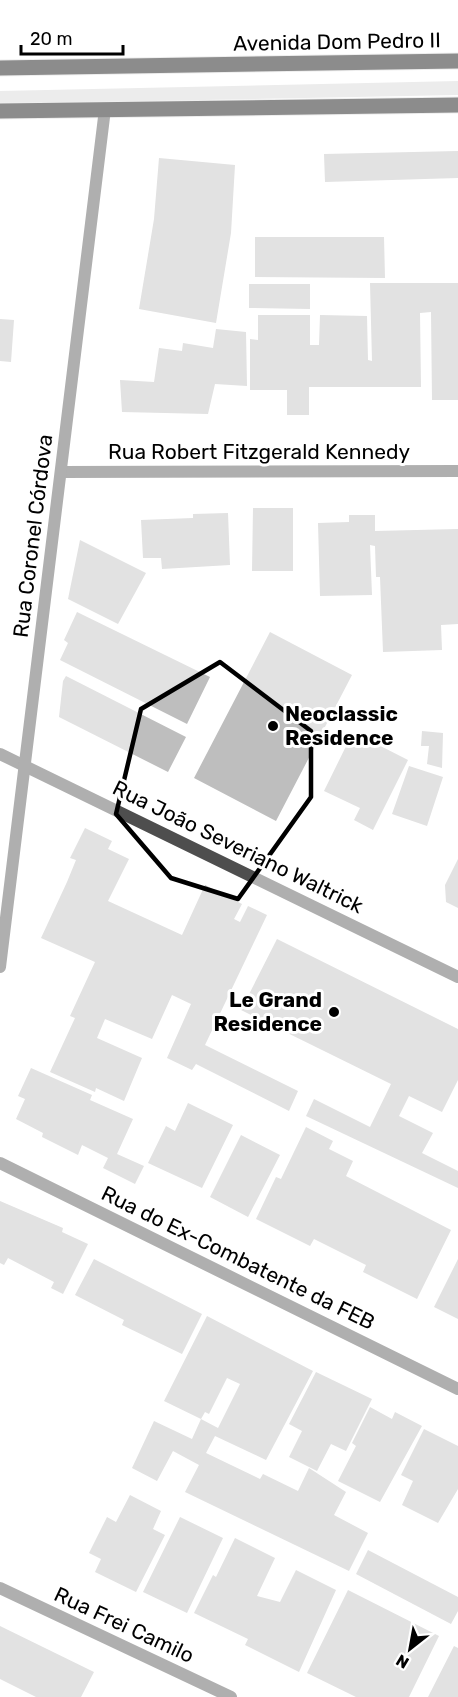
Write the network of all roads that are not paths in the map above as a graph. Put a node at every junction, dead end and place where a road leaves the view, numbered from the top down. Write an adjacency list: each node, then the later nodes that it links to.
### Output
1 (458, 61): 2 (main road, Avenida Dom Pedro II)
2 (0, 69)
3 (458, 105): 4 (main road)
4 (105, 109): 5 (main road); 7 (street, Rua Coronel Córdova)
5 (0, 111)
6 (458, 471): 7 (street, Rua Robert Fitzgerald Kennedy)
7 (61, 472): 9 (street, Rua Coronel Córdova)
8 (0, 754): 9 (street, Rua João Severiano Waltrick)
9 (25, 764): 10 (street, Rua Coronel Córdova); 11 (street, Rua João Severiano Waltrick)
10 (0, 967)
11 (458, 977)
12 (0, 1163): 13 (street, Rua do Ex-Combatente da FEB)
13 (458, 1389)
14 (0, 1588): 15 (street, Rua Frei Camilo)
15 (231, 1697)

